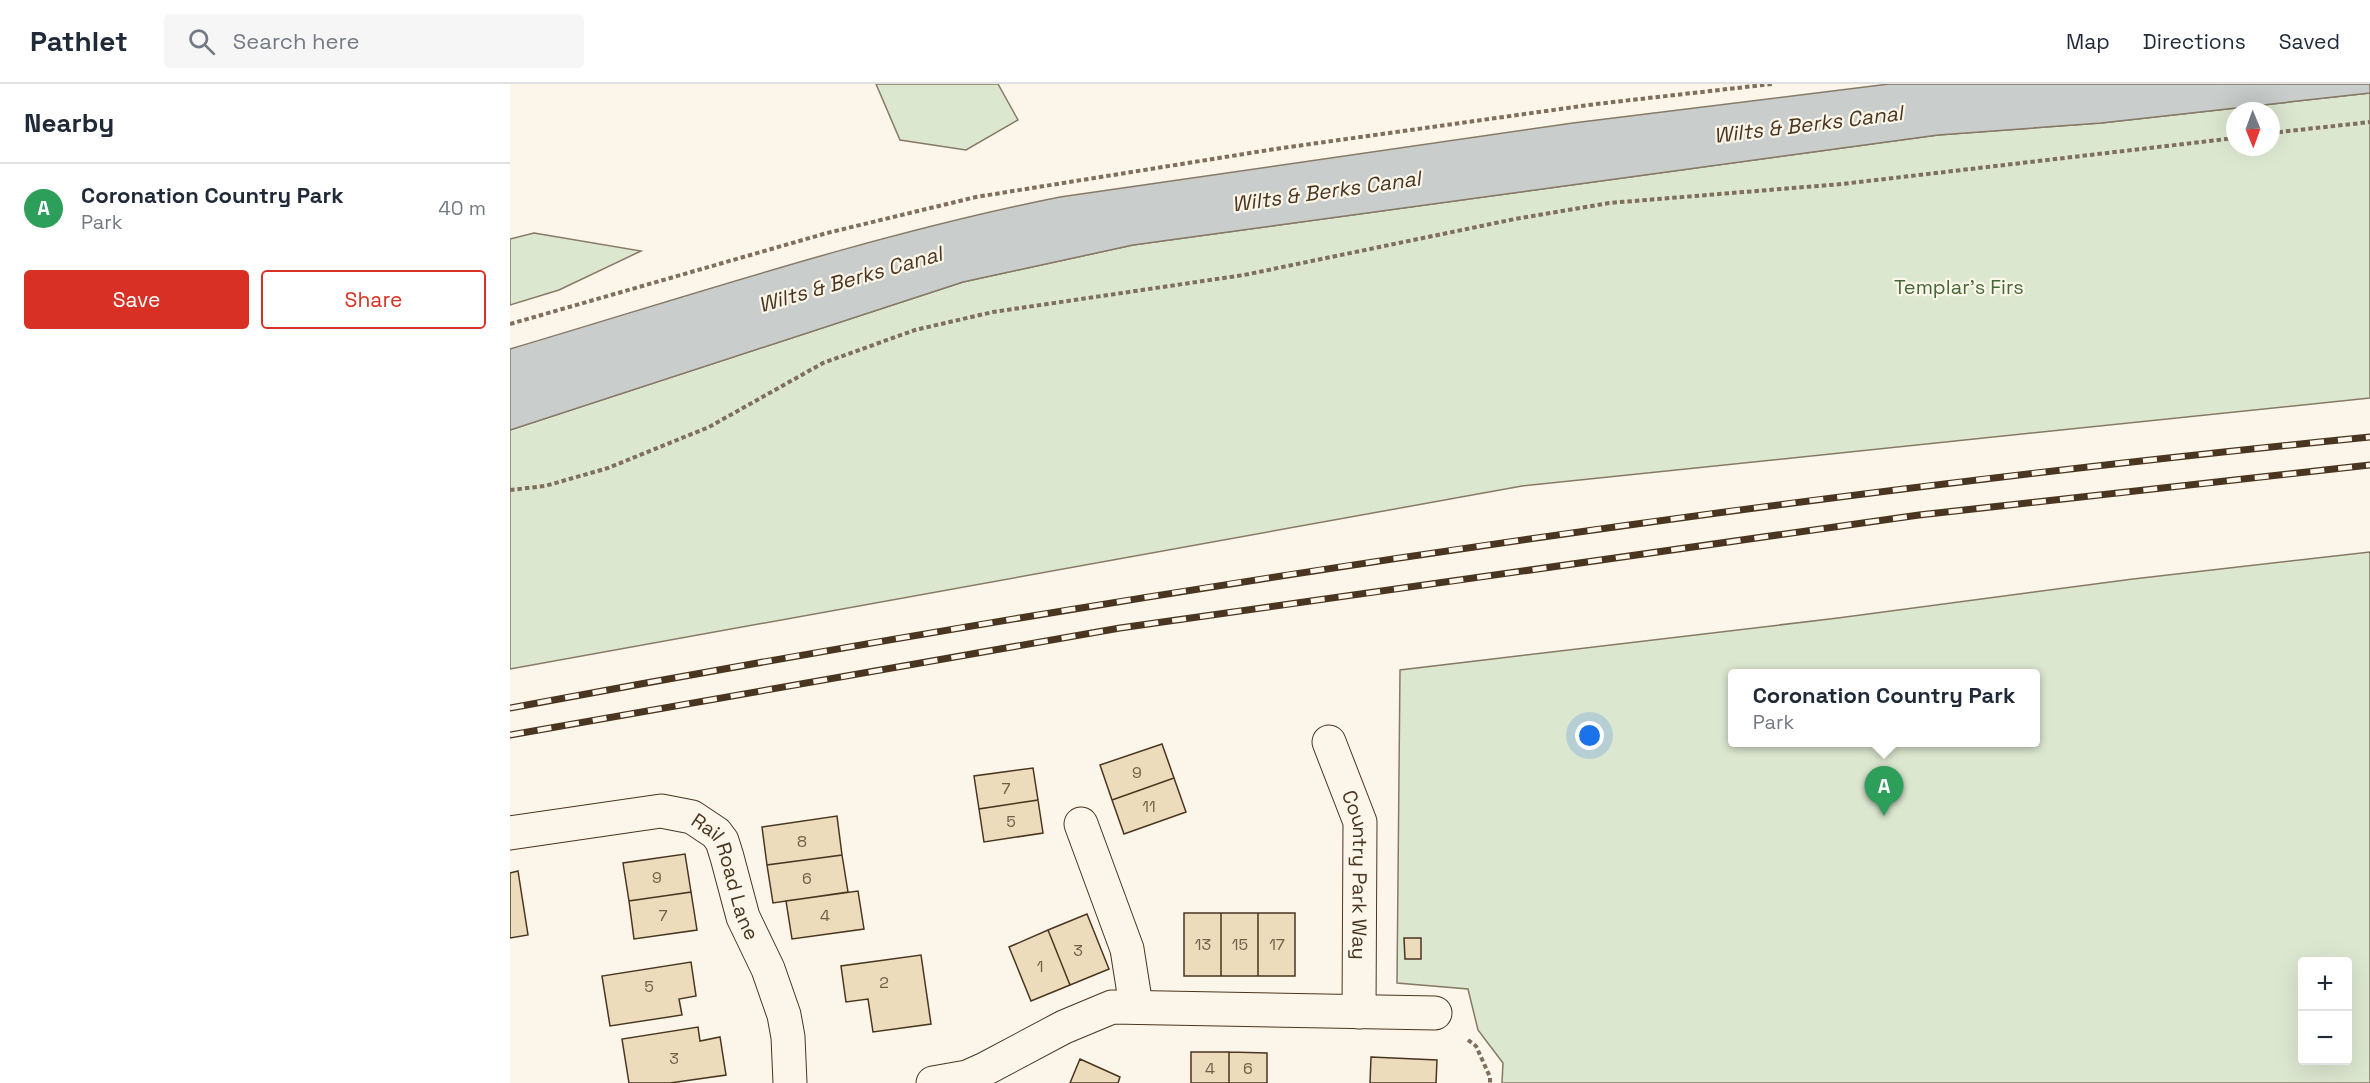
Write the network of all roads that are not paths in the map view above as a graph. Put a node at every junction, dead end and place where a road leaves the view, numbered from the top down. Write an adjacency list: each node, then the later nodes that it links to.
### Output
1 (1329, 742): 5 (street, Country Park Way)
2 (1081, 824): 4 (street)
3 (510, 833): 7 (street, Rail Road Lane)
4 (1136, 1006): 5 (street); 8 (street)
5 (1359, 1012): 6 (street)
6 (1435, 1013)
7 (790, 1083)
8 (933, 1083)

